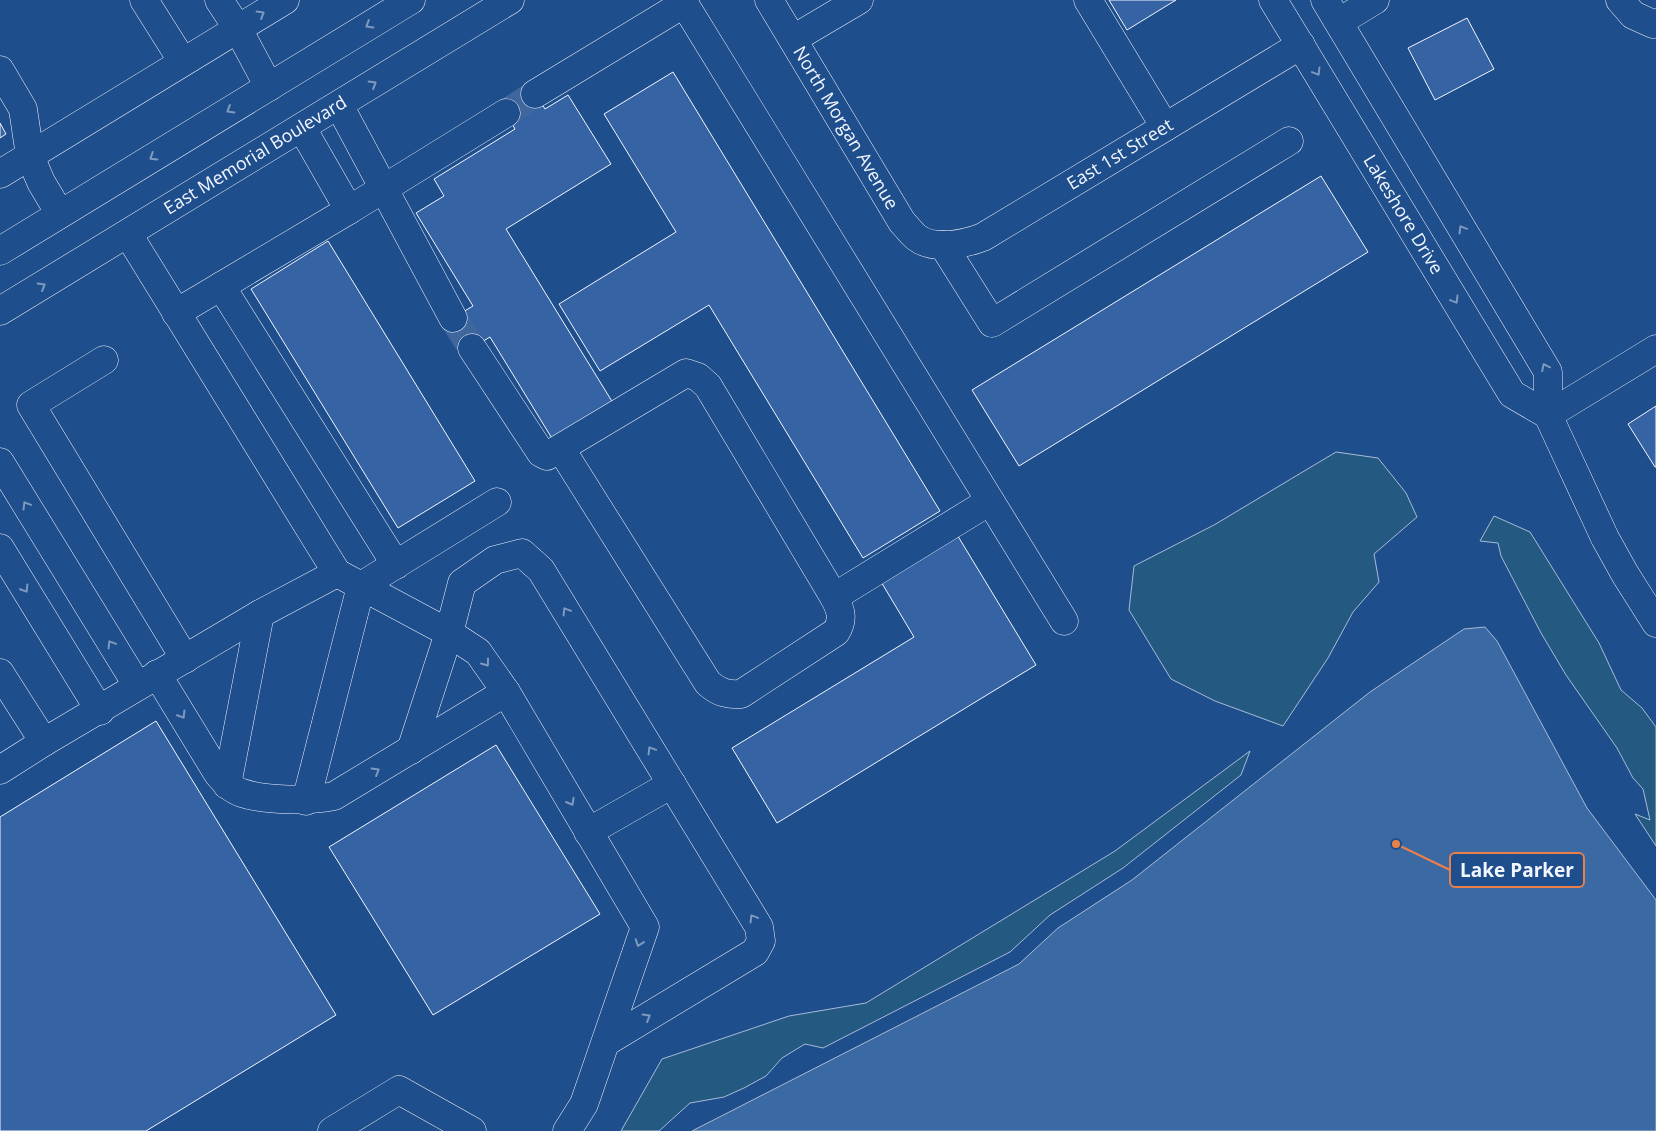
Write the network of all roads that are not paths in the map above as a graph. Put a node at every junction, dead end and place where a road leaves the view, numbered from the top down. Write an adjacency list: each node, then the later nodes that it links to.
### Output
1 (144, 0): 20 (street)
2 (219, 0): 16 (street)
3 (285, 0): 16 (street, one-way to 3)
4 (411, 0): 22 (street, one-way to 22)
5 (494, 0): 17 (street)
6 (510, 0): 17 (street, East Memorial Boulevard)
7 (770, 0): 18 (street, North Morgan Avenue)
8 (859, 0): 18 (street)
9 (1088, 0): 26 (street)
10 (1273, 0): 19 (street, Lakeshore Drive)
11 (1375, 0): 14 (street)
12 (1620, 0): 15 (street)
13 (684, 2): 23 (street); 47 (street)
14 (1332, 11): 44 (street, one-way to 14)
15 (1656, 23)
16 (238, 29): 20 (street); 22 (street)
17 (450, 38): 24 (street, East Memorial Boulevard, one-way to 17)
18 (793, 39): 35 (street, North Morgan Avenue)
19 (1301, 45): 26 (street, East 1st Street); 44 (street, Lakeshore Drive, one-way to 44)
20 (183, 62): 29 (street)
21 (0, 70): 29 (street)
22 (269, 87): 33 (street, one-way to 33)
23 (535, 94)
24 (339, 105): 27 (street, East Memorial Boulevard); 31 (street)
25 (506, 113): 31 (street)
26 (1165, 127): 35 (street, East 1st Street)
27 (302, 128): 32 (street); 34 (street, East Memorial Boulevard)
28 (1289, 141): 35 (street)
29 (30, 156): 30 (street); 33 (street)
30 (0, 174)
31 (384, 187): 32 (street); 40 (street)
32 (349, 210): 37 (street)
33 (60, 214): 36 (street)
34 (128, 234): 38 (street, East Memorial Boulevard, one-way to 34); 39 (street)
35 (938, 244)
36 (0, 251)
37 (221, 286): 39 (street); 50 (street)
38 (0, 311)
39 (176, 313): 51 (street)
40 (453, 318)
41 (472, 348): 45 (street)
42 (1656, 349): 44 (street)
43 (104, 360): 58 (street)
44 (1548, 415): 56 (street)
45 (561, 450): 53 (street); 53 (street)
46 (0, 462): 60 (street, one-way to 46)
47 (990, 501): 53 (street); 55 (street)
48 (497, 502): 50 (street)
49 (0, 548): 62 (street, one-way to 62)
50 (396, 565): 52 (street)
51 (337, 573): 52 (street); 54 (street)
52 (361, 586): 57 (street); 68 (street)
53 (834, 597)
54 (260, 614): 58 (street); 67 (street)
55 (1064, 621)
56 (1656, 622)
57 (449, 633): 61 (street, one-way to 61); 64 (street); 66 (street, one-way to 57)
58 (185, 659): 60 (street)
59 (0, 673): 63 (street)
60 (147, 680): 62 (street); 67 (street, one-way to 67)
61 (506, 692): 64 (street); 69 (street, one-way to 69)
62 (100, 710): 63 (street)
63 (44, 742): 65 (street)
64 (411, 750): 68 (street, one-way to 64)
65 (0, 770)
66 (672, 784): 69 (street); 70 (street, one-way to 66)
67 (227, 785): 68 (street)
68 (306, 801)
69 (588, 832): 70 (street, one-way to 70)
70 (606, 1042): 73 (street)
71 (332, 1131): 72 (street)
72 (472, 1131)
73 (567, 1131)

